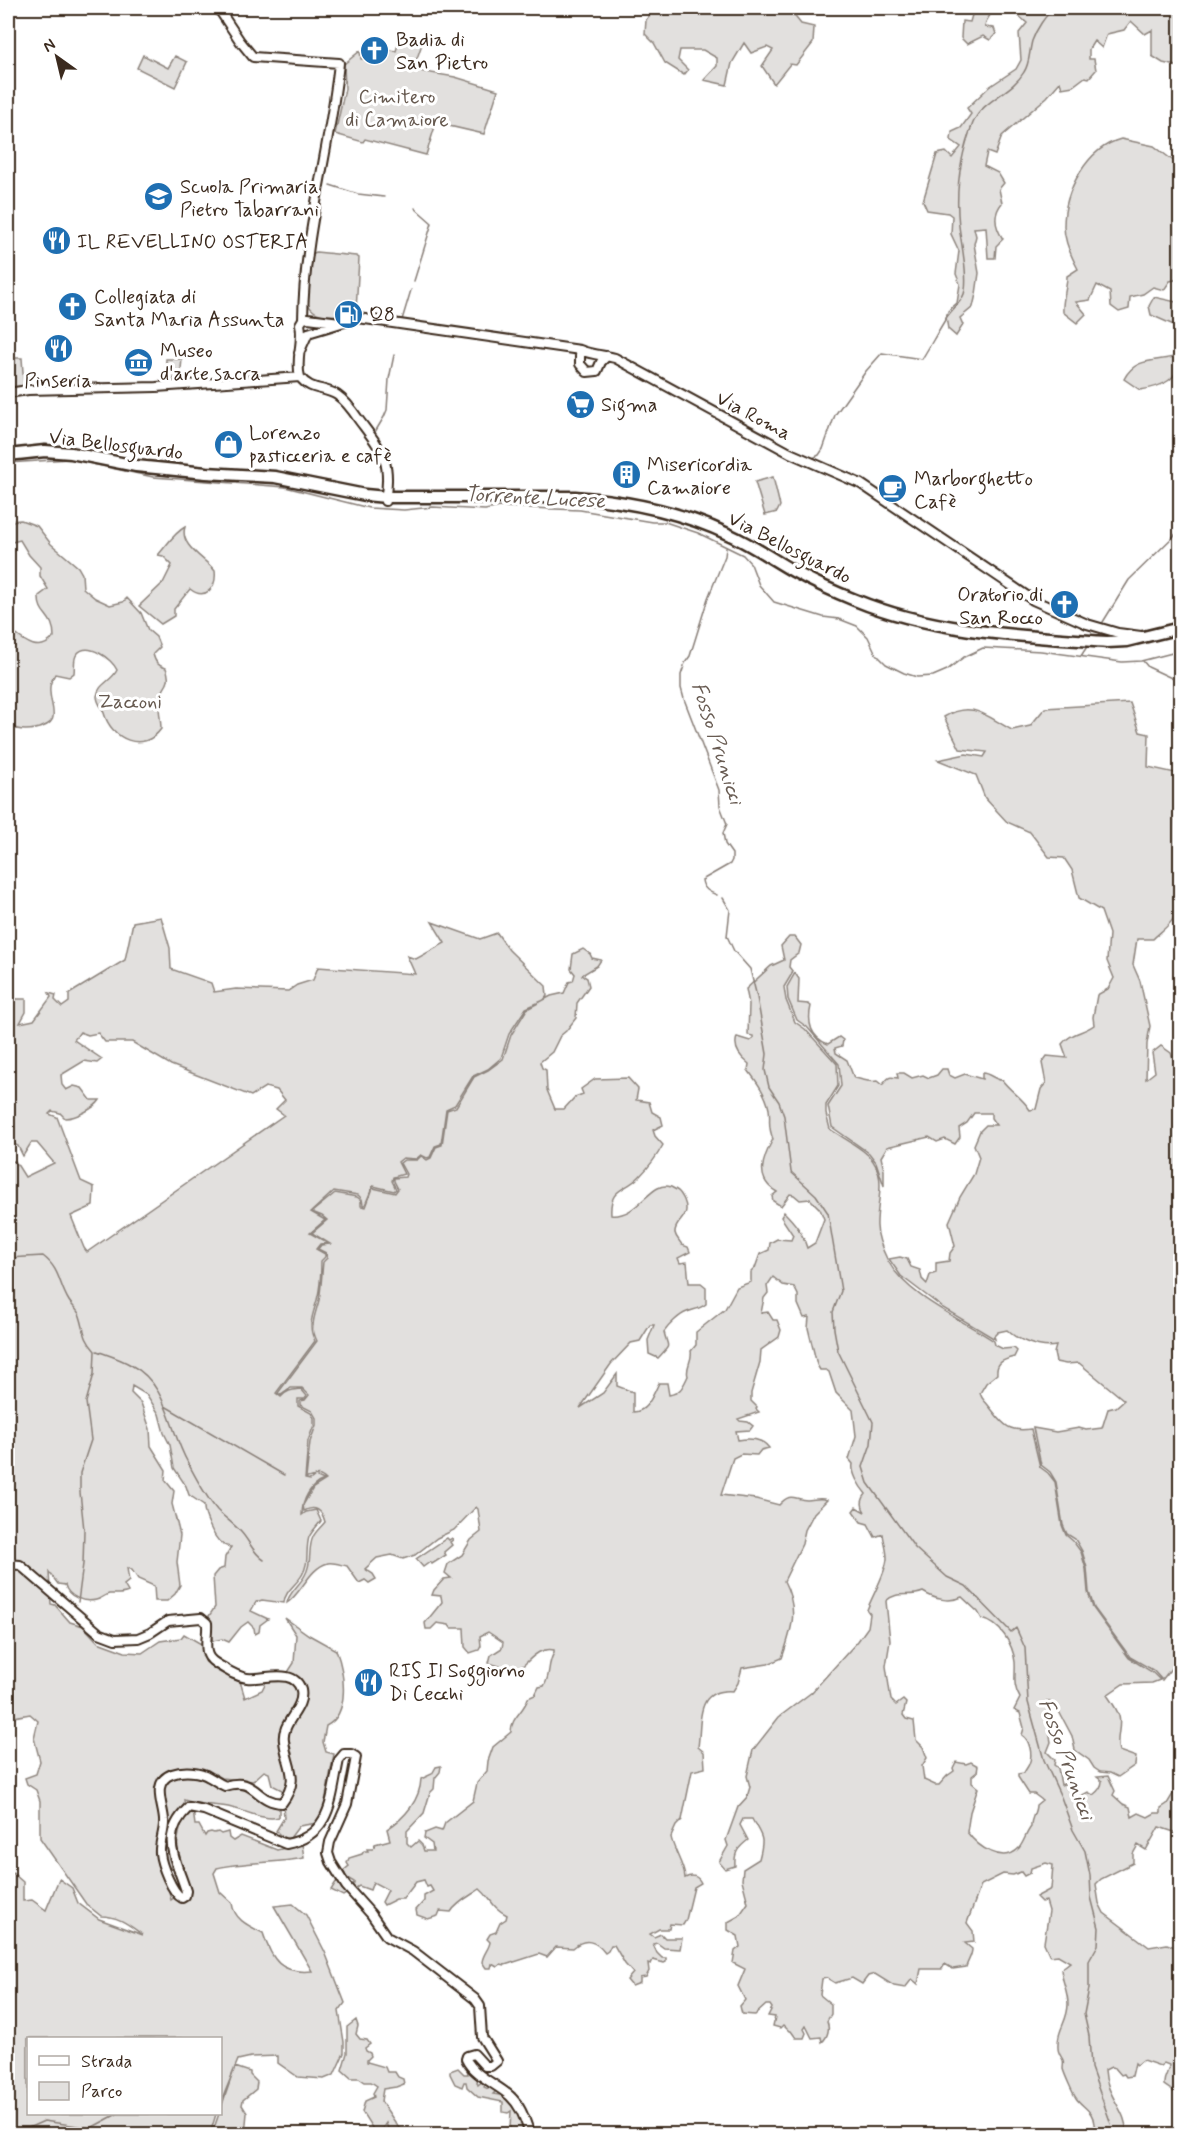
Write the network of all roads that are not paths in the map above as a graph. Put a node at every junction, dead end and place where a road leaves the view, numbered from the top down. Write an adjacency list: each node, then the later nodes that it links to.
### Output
1 (219, 8): 2 (street)
2 (308, 319): 3 (street, Via Roma); 4 (street); 4 (street)
3 (344, 322): 4 (street, Via Roma); 5 (street, Via Roma)
4 (307, 331): 7 (street)
5 (583, 353): 6 (street, Via Roma); 6 (street)
6 (602, 358): 12 (street, Via Roma)
7 (300, 377): 8 (street); 10 (street)
8 (8, 393)
9 (8, 455): 10 (main road, Via Bellosguardo)
10 (385, 499): 12 (main road, Via Bellosguardo)
11 (1180, 628): 13 (main road, Via Bellosguardo)
12 (1099, 632): 14 (main road, Via Bellosguardo); 14 (street)
13 (1146, 636): 14 (street); 14 (main road, Via Bellosguardo)
14 (1112, 639)
15 (8, 1564): 16 (street)
16 (530, 2134)

